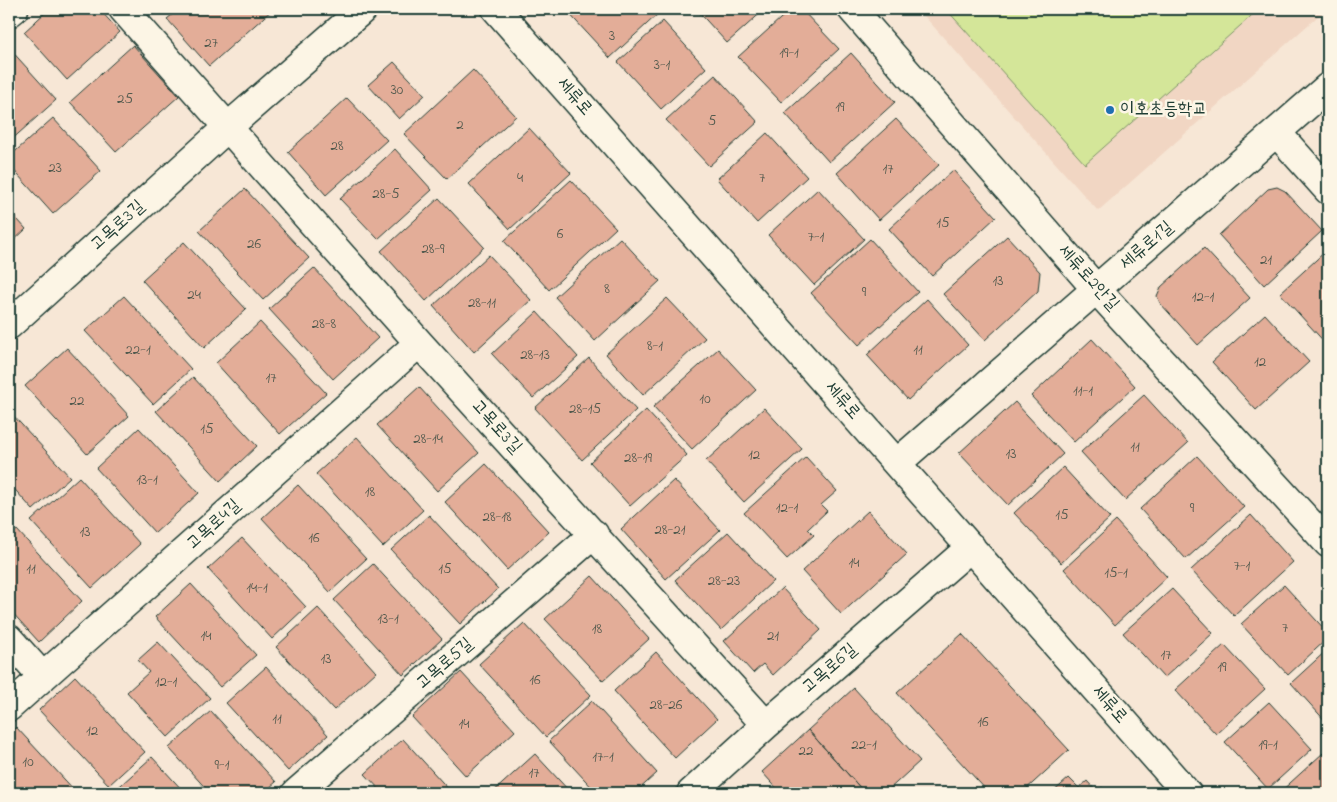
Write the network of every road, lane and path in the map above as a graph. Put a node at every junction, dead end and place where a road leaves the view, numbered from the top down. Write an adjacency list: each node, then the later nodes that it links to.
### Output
1 (14, 9): 6 (street)
2 (123, 9): 8 (street)
3 (363, 9): 8 (street, 고목로3길)
4 (496, 9): 14 (street, 세류로)
5 (852, 9): 11 (street, 세류로2안길)
6 (9, 13)
7 (1328, 87): 9 (street, 세류로1길)
8 (228, 127): 12 (street, 고목로3길); 13 (street, 고목로3길)
9 (1277, 133): 10 (street); 11 (street, 세류로1길)
10 (1328, 190)
11 (1097, 290): 14 (street, 세류로1길); 16 (street, 세류로2안길)
12 (9, 325)
13 (419, 343): 15 (street, 고목로3길); 19 (street, 고목로4길)
14 (897, 463): 17 (street, 세류로)
15 (594, 534): 21 (street, 고목로3길); 22 (street, 고목로5길)
16 (1328, 543)
17 (971, 547): 21 (street, 고목로6길); 24 (street, 세류로)
18 (9, 640): 19 (street)
19 (42, 677): 20 (street, 고목로4길)
20 (9, 707)
21 (766, 725): 23 (street, 고목로6길)
22 (296, 793)
23 (691, 793)
24 (1187, 793)

